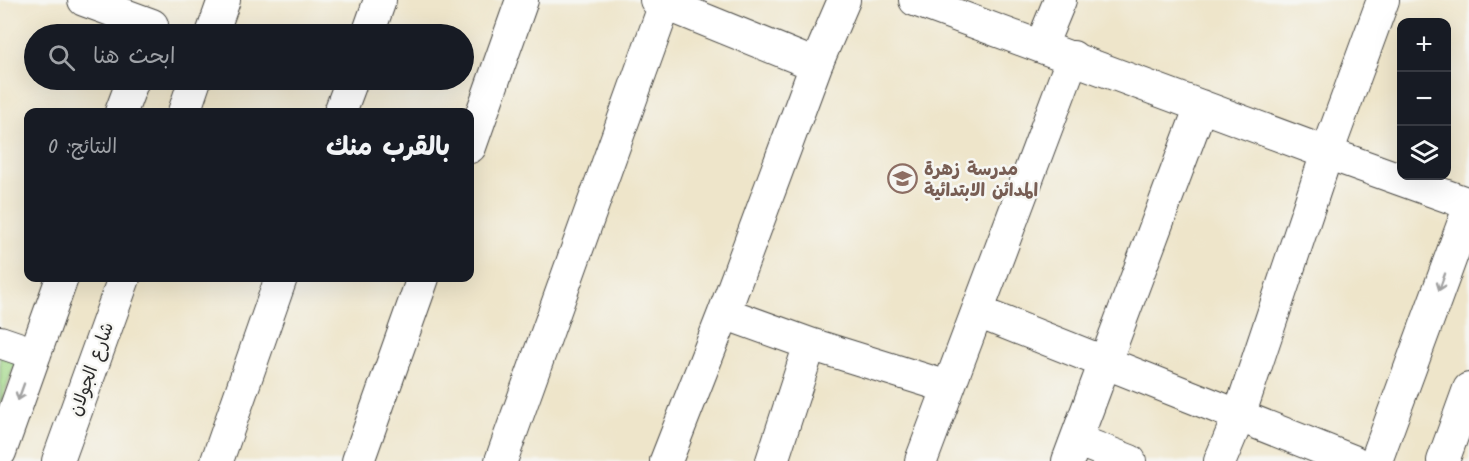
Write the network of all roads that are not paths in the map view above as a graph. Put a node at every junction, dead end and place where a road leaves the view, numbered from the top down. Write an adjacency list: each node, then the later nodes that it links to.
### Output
1 (84, 0): 10 (street)
2 (224, 0): 11 (street)
3 (380, 0): 12 (street)
4 (522, 0): 23 (street)
5 (844, 0): 15 (street)
6 (915, 0): 13 (street)
7 (1060, 0): 13 (street)
8 (1383, 0): 24 (street)
9 (660, 2): 15 (street); 44 (street)
10 (154, 20)
11 (216, 24)
12 (372, 24)
13 (1041, 46): 14 (street)
14 (1073, 57): 19 (street); 30 (street)
15 (816, 65): 31 (street)
16 (129, 90): 20 (street)
17 (192, 90): 21 (street)
18 (348, 90): 22 (street)
19 (1201, 106): 24 (street); 35 (street)
20 (122, 108)
21 (185, 108)
22 (342, 108)
23 (474, 136)
24 (1327, 153): 25 (street); 38 (street)
25 (1469, 206): 51 (street, one-way to 51)
26 (61, 282): 34 (street)
27 (123, 282): 41 (street, شارع الجولان)
28 (281, 282): 42 (street)
29 (422, 282): 43 (street)
30 (978, 312): 35 (street); 36 (street)
31 (724, 313): 33 (street); 45 (street)
32 (0, 342): 34 (street)
33 (810, 344): 36 (street); 46 (street)
34 (35, 354): 40 (street, one-way to 40)
35 (1105, 363): 38 (street); 39 (street)
36 (948, 387): 47 (street)
37 (1469, 389): 52 (street)
38 (1239, 416): 49 (street); 50 (street)
39 (1072, 451): 48 (street)
40 (0, 452)
41 (58, 461)
42 (217, 461)
43 (358, 461)
44 (501, 461)
45 (666, 461)
46 (772, 461)
47 (921, 461)
48 (1130, 461)
49 (1220, 461)
50 (1353, 461)
51 (1376, 461)
52 (1443, 461)

